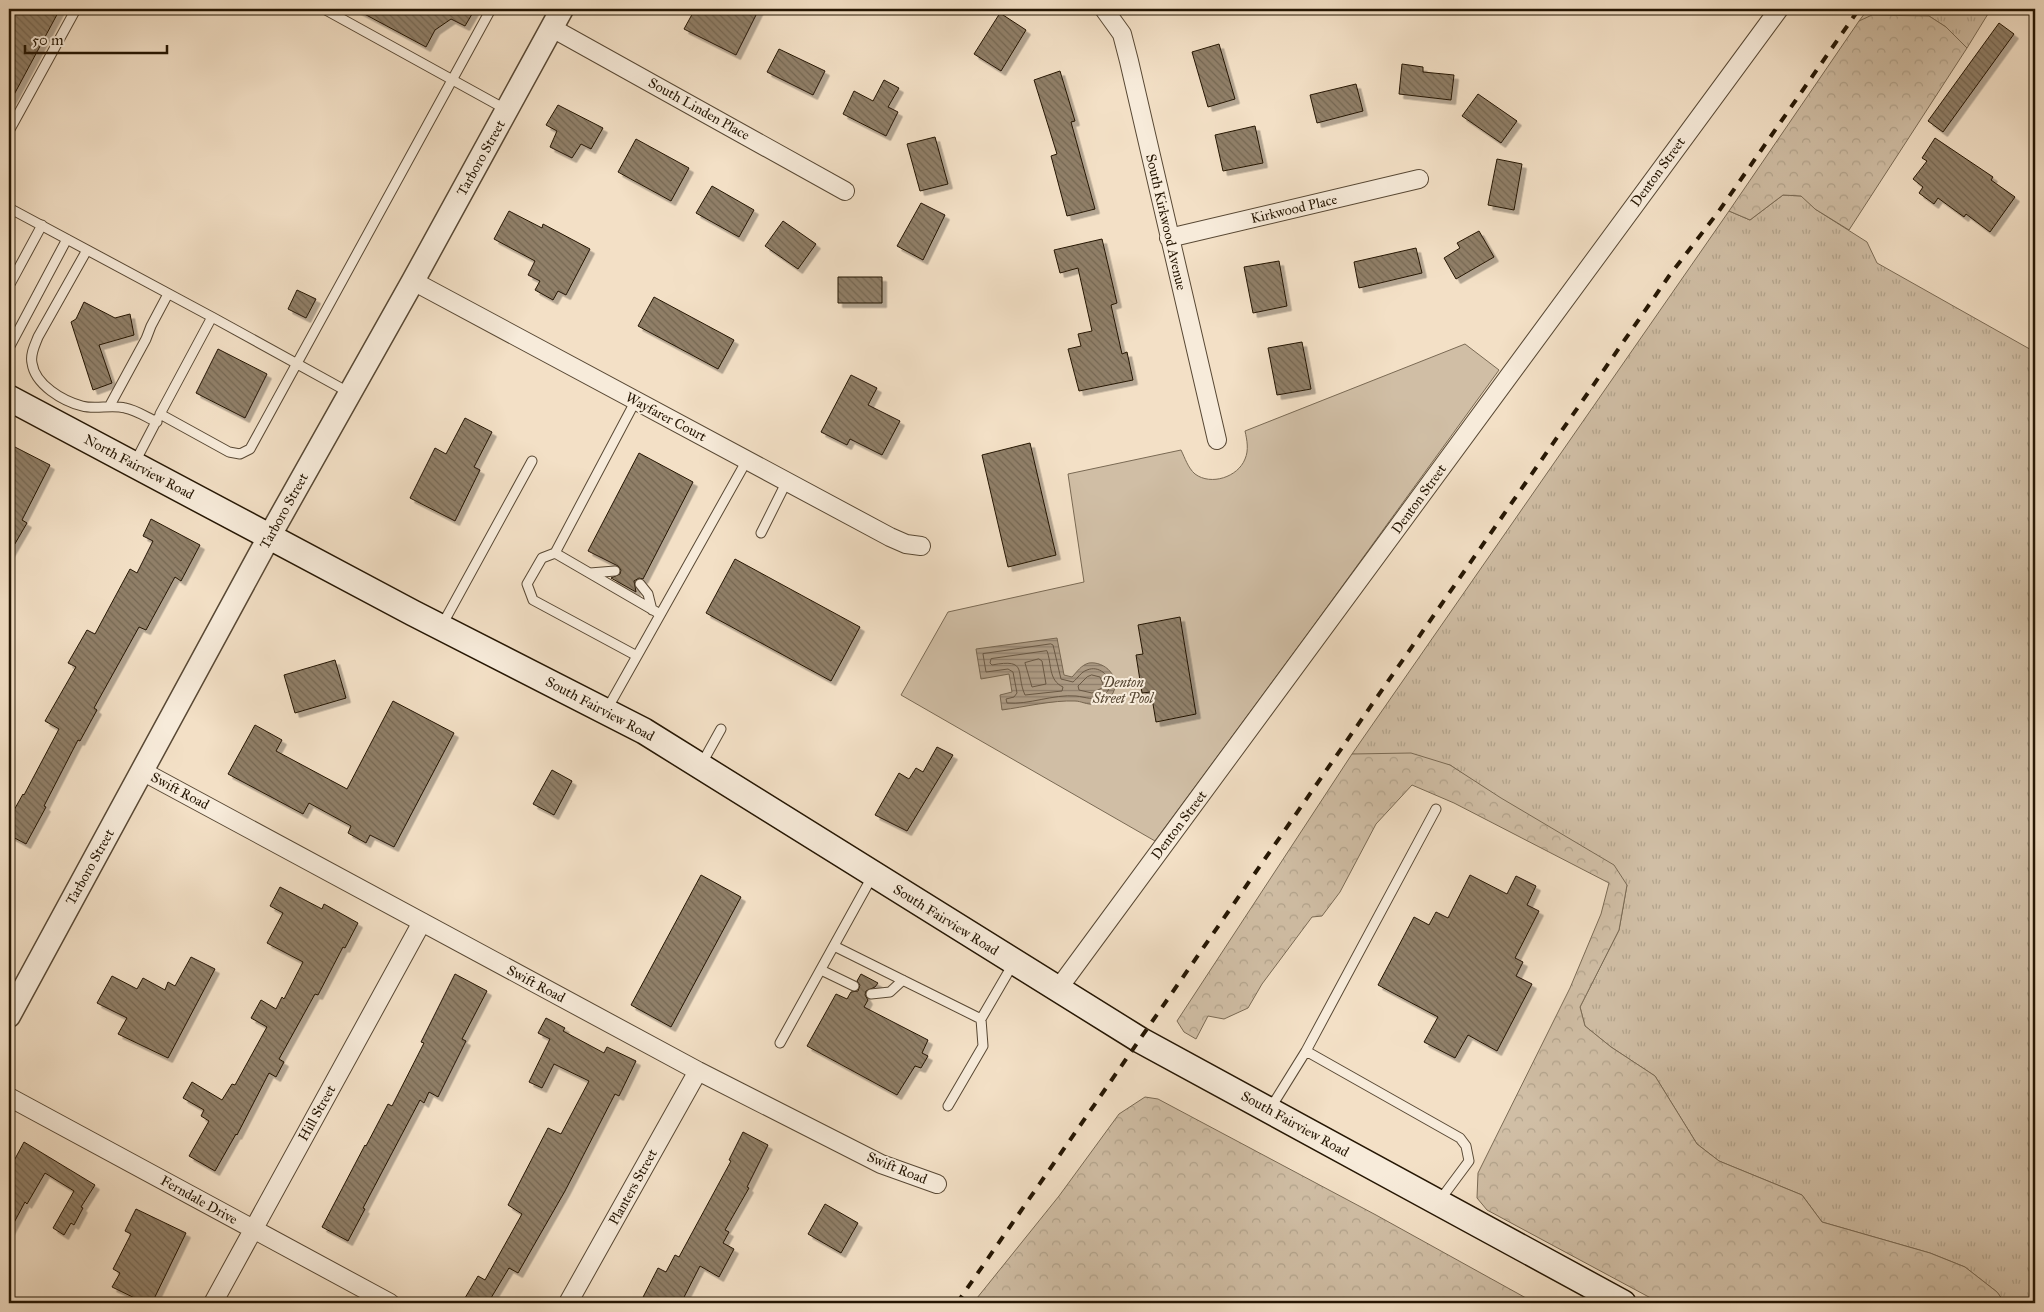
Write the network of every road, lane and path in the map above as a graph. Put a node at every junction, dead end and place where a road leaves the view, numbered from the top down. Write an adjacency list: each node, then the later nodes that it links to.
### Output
1 (76, 9): 9 (lane)
2 (324, 9): 7 (lane)
3 (490, 9): 7 (lane)
4 (1104, 9): 14 (street, South Kirkwood Avenue)
5 (1779, 9): 55 (street, Denton Street)
6 (557, 18): 8 (street, Tarboro Street); 11 (street, South Linden Place)
7 (451, 80): 8 (lane); 22 (lane)
8 (507, 110): 17 (street, Tarboro Street)
9 (9, 131)
10 (1419, 179): 14 (street, Kirkwood Place)
11 (845, 191)
12 (9, 208): 13 (lane)
13 (42, 225): 15 (lane); 18 (lane)
14 (1169, 238): 28 (street, South Kirkwood Avenue)
15 (67, 239): 16 (lane); 21 (lane)
16 (87, 250): 19 (lane); 26 (lane)
17 (413, 281): 23 (street, Tarboro Street); 25 (street, Wayfarer Court)
18 (9, 286)
19 (168, 294): 20 (lane); 26 (lane)
20 (212, 317): 22 (lane); 27 (lane)
21 (9, 348)
22 (297, 364): 23 (lane); 27 (lane)
23 (350, 393): 34 (street, Tarboro Street)
24 (9, 398): 31 (main road, North Fairview Road)
25 (636, 400): 29 (street, Wayfarer Court); 36 (lane)
26 (109, 407): 27 (lane)
27 (158, 418): 31 (lane)
28 (1217, 440)
29 (747, 460): 32 (street, Wayfarer Court); 40 (lane)
30 (532, 461): 41 (lane)
31 (134, 464): 34 (main road, North Fairview Road)
32 (787, 481): 33 (lane); 35 (street, Wayfarer Court)
33 (761, 532)
34 (269, 537): 41 (main road, South Fairview Road); 46 (street, Tarboro Street)
35 (921, 546)
36 (555, 553): 38 (lane); 42 (lane)
37 (615, 571): 38 (lane)
38 (590, 573): 40 (lane)
39 (640, 584): 40 (lane)
40 (656, 612): 42 (lane)
41 (441, 627): 43 (main road, South Fairview Road)
42 (637, 656): 43 (lane)
43 (606, 711): 45 (main road, South Fairview Road)
44 (721, 729): 45 (lane)
45 (701, 766): 48 (main road, South Fairview Road)
46 (142, 771): 49 (street, Swift Road); 57 (street, Tarboro Street)
47 (1436, 809): 60 (lane)
48 (873, 875): 50 (lane); 51 (main road, South Fairview Road)
49 (422, 922): 61 (street, Swift Road); 67 (street, Hill Street)
50 (834, 946): 52 (lane); 53 (lane)
51 (1014, 962): 55 (main road, South Fairview Road); 58 (lane)
52 (821, 970): 54 (lane); 59 (lane)
53 (903, 980): 56 (lane); 58 (lane)
54 (854, 986)
55 (1058, 989): 64 (main road, South Fairview Road)
56 (871, 994)
57 (9, 1016)
58 (981, 1019): 63 (lane)
59 (780, 1043)
60 (1306, 1051): 64 (lane); 66 (lane)
61 (698, 1071): 65 (street, Swift Road); 70 (street, Planters Street)
62 (9, 1097): 67 (street, Ferndale Drive)
63 (948, 1106)
64 (1269, 1110): 66 (main road, South Fairview Road)
65 (937, 1184)
66 (1438, 1203): 71 (main road, South Fairview Road)
67 (253, 1230): 68 (street, Hill Street); 69 (street, Ferndale Drive)
68 (213, 1303)
69 (390, 1303)
70 (568, 1303)
71 (1623, 1303)

